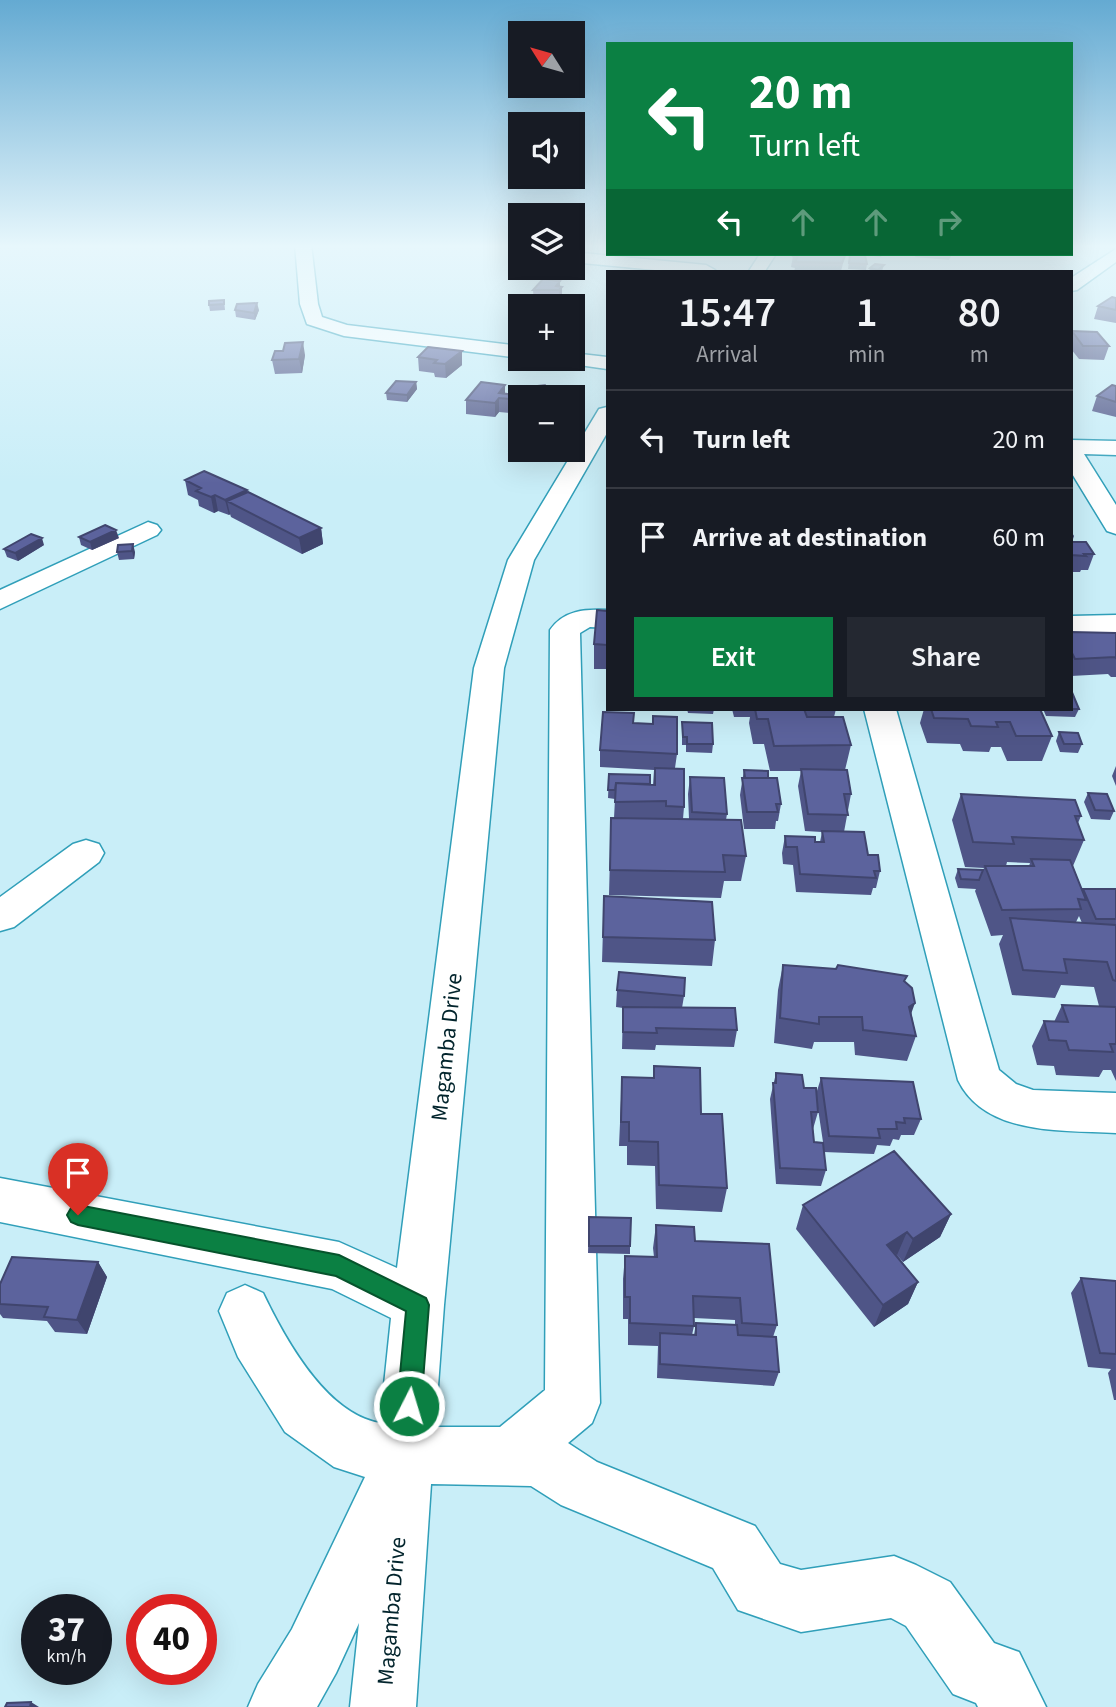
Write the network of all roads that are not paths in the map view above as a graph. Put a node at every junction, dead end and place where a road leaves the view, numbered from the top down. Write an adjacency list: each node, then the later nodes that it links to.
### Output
1 (325, 324): 2 (street)
2 (508, 350)
3 (585, 360): 4 (street)
4 (606, 363)
5 (602, 431): 20 (street, Magamba Drive)
6 (1116, 448): 7 (street)
7 (1073, 449)
8 (1073, 452): 9 (street)
9 (1116, 526)
10 (148, 530): 11 (street)
11 (0, 601)
12 (606, 619): 22 (street)
13 (1116, 624): 14 (street)
14 (1073, 625)
15 (881, 711): 18 (street)
16 (86, 853): 17 (street)
17 (0, 917)
18 (1116, 1113)
19 (0, 1200): 20 (street)
20 (418, 1305): 23 (street, Magamba Drive)
21 (245, 1311): 23 (street)
22 (510, 1455): 23 (street); 26 (street)
23 (405, 1456): 24 (street); 25 (street, Magamba Drive)
24 (281, 1707)
25 (383, 1707)
26 (1013, 1707)

